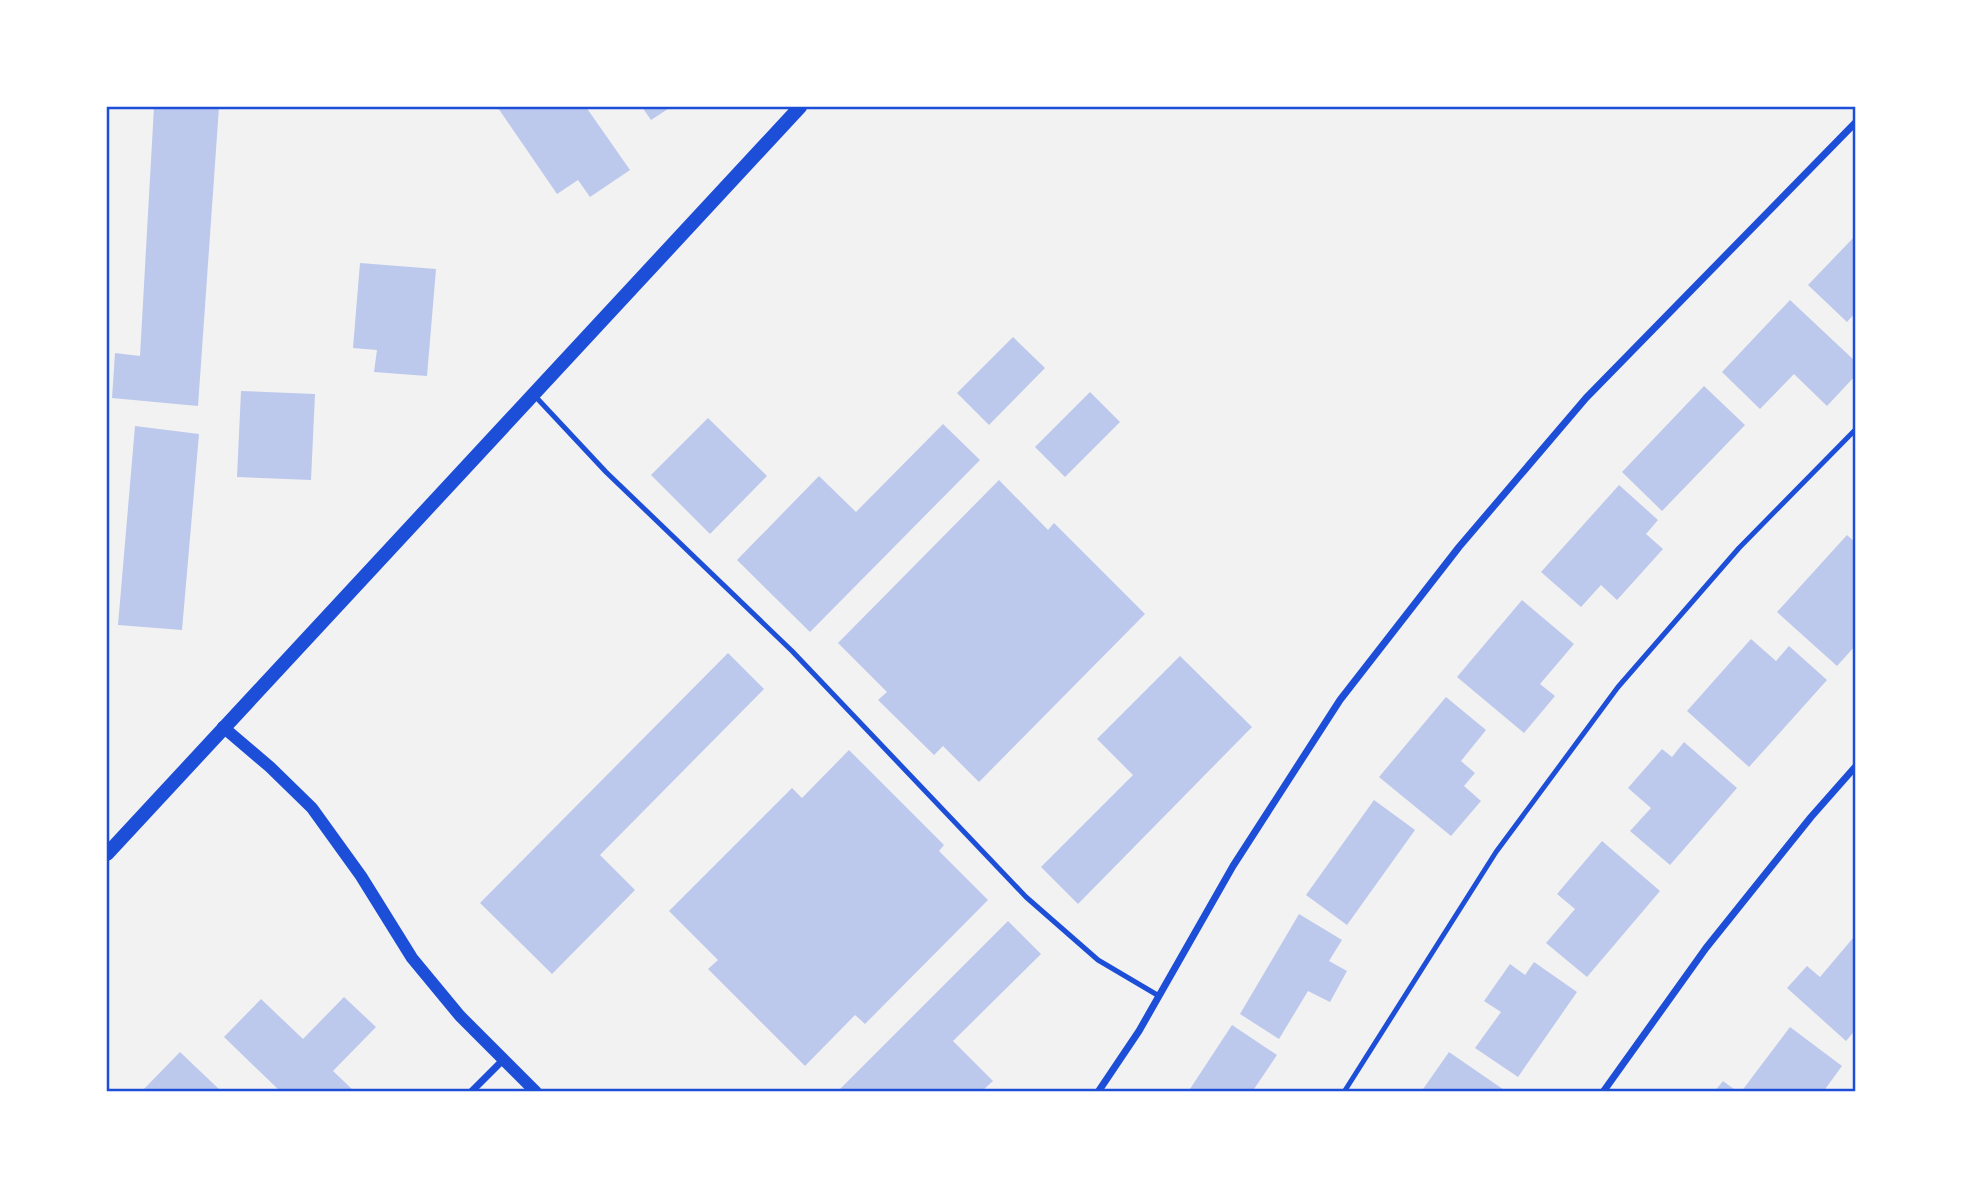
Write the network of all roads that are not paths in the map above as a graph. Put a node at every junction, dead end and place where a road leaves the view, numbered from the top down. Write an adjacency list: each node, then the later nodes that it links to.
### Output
1 (800, 107): 3 (main road)
2 (1856, 122): 8 (street)
3 (532, 393): 5 (main road); 8 (lane)
4 (1856, 429): 13 (lane)
5 (223, 727): 7 (main road); 9 (street)
6 (1856, 765): 14 (street)
7 (107, 853)
8 (1159, 996): 12 (street)
9 (503, 1060): 10 (street); 11 (street)
10 (471, 1092)
11 (536, 1092)
12 (1098, 1092)
13 (1344, 1092)
14 (1603, 1092)

